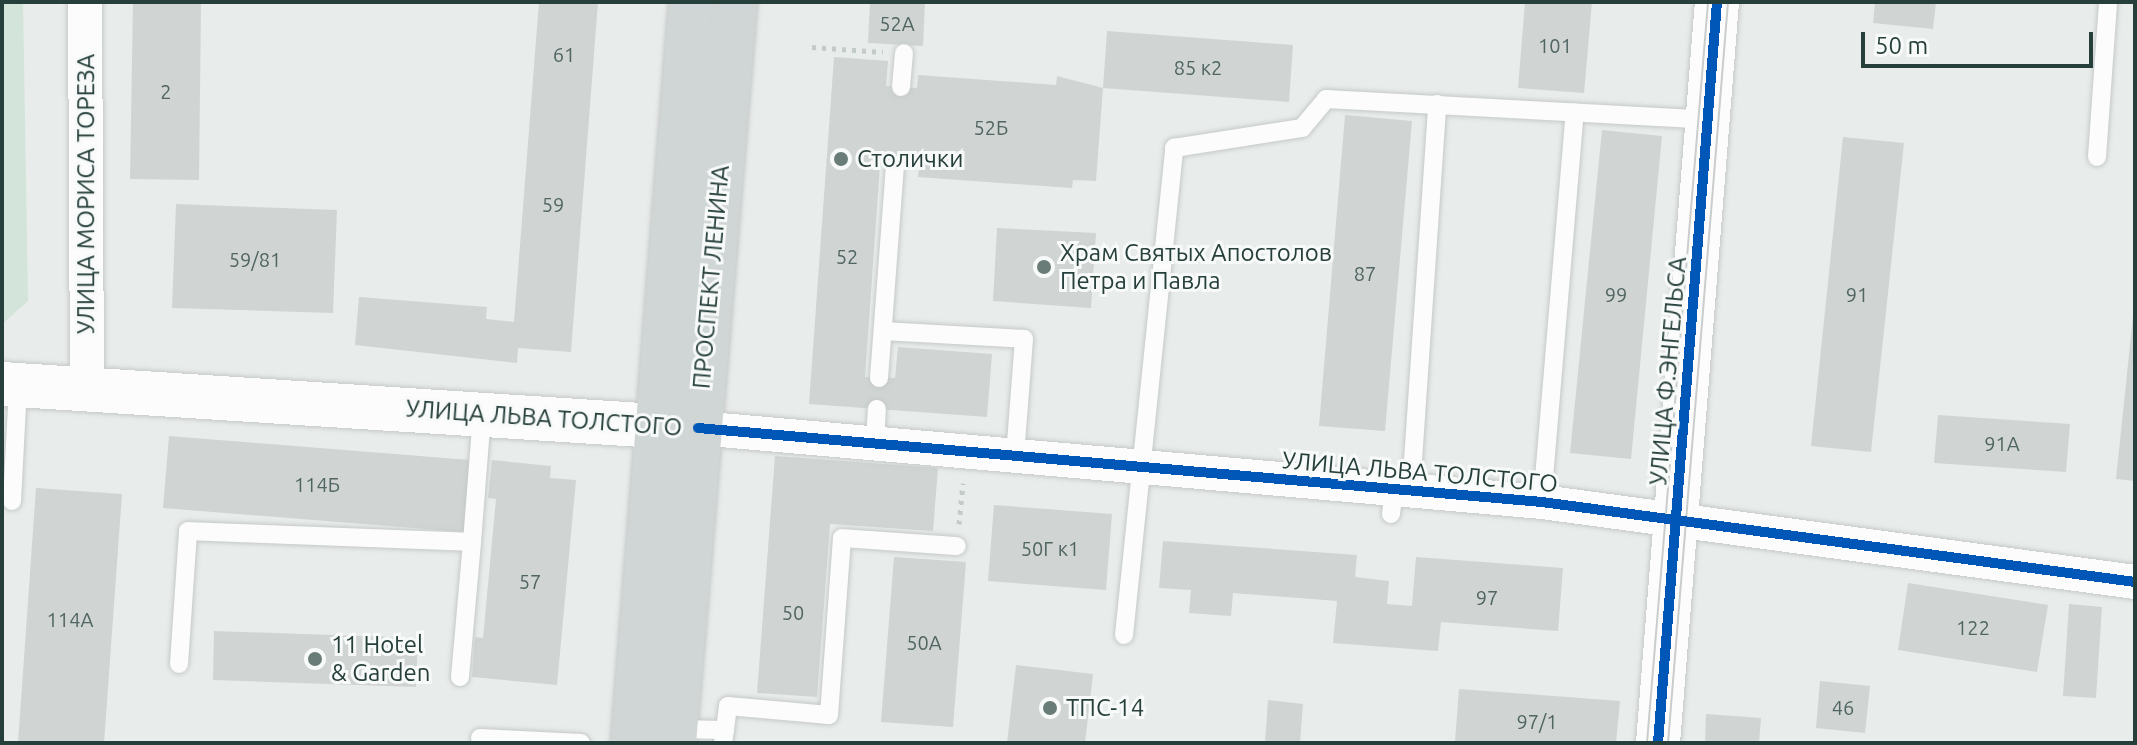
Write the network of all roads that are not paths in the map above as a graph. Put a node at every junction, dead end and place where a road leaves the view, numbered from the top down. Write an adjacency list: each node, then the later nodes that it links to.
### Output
1 (85, 2): 16 (street, УЛИЦА МОРИСА ТОРЕЗА)
2 (691, 2): 19 (main road, ПРОСПЕКТ ЛЕНИНА)
3 (735, 2): 19 (main road, ПРОСПЕКТ ЛЕНИНА)
4 (1717, 2): 10 (street, УЛИЦА Ф.ЭНГЕЛЬСА)
5 (2108, 2): 11 (lane)
6 (904, 53): 7 (lane)
7 (901, 87)
8 (1437, 104): 9 (lane); 22 (lane); 23 (lane)
9 (1575, 112): 10 (lane); 25 (lane)
10 (1708, 120): 26 (street, УЛИЦА Ф.ЭНГЕЛЬСА)
11 (2097, 157)
12 (895, 167): 13 (lane)
13 (883, 331): 14 (lane); 21 (lane)
14 (879, 378)
15 (10, 385): 16 (street, УЛИЦА ЛЬВА ТОЛСТОГО); 24 (lane)
16 (87, 387): 18 (street, УЛИЦА ЛЬВА ТОЛСТОГО)
17 (877, 409): 20 (lane)
18 (482, 414): 19 (street, УЛИЦА ЛЬВА ТОЛСТОГО); 27 (lane)
19 (677, 427): 20 (street, УЛИЦА ЛЬВА ТОЛСТОГО); 33 (main road, ПРОСПЕКТ ЛЕНИНА); 37 (main road, ПРОСПЕКТ ЛЕНИНА)
20 (875, 444): 21 (street, УЛИЦА ЛЬВА ТОЛСТОГО)
21 (1015, 456): 22 (street, УЛИЦА ЛЬВА ТОЛСТОГО)
22 (1143, 467): 23 (street, УЛИЦА ЛЬВА ТОЛСТОГО); 30 (lane)
23 (1399, 498): 25 (street, УЛИЦА ЛЬВА ТОЛСТОГО)
24 (12, 501)
25 (1542, 502): 26 (street, УЛИЦА ЛЬВА ТОЛСТОГО)
26 (1677, 519): 29 (street, УЛИЦА ЛЬВА ТОЛСТОГО); 38 (street, УЛИЦА Ф.ЭНГЕЛЬСА)
27 (472, 542): 31 (lane); 32 (lane)
28 (957, 546): 34 (lane)
29 (2135, 582)
30 (1124, 635)
31 (179, 664)
32 (460, 677)
33 (674, 736): 34 (lane)
34 (724, 737)
35 (480, 738): 36 (lane)
36 (581, 743)
37 (633, 743)
38 (1658, 743)

